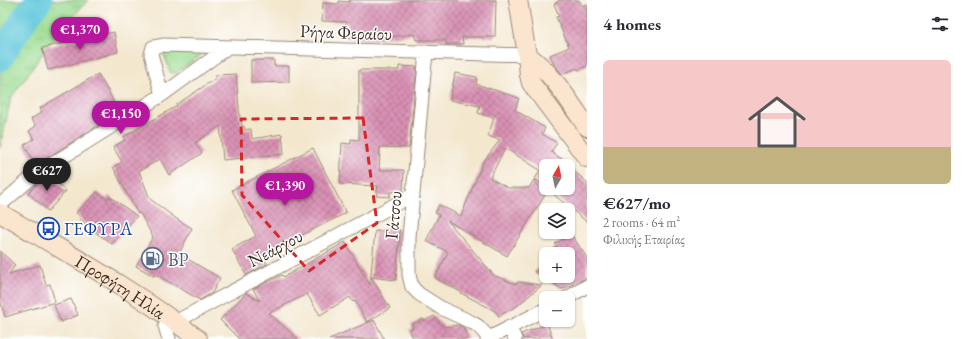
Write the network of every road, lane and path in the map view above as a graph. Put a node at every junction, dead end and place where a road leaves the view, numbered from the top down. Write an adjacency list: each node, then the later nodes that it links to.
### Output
1 (518, 0): 4 (street)
2 (228, 47): 3 (street, Ρήγα Φεραίου); 5 (street); 5 (street, Ρήγα Φεραίου)
3 (426, 52): 4 (street, Ρήγα Φεραίου); 8 (street, Γάτσου)
4 (527, 55): 6 (street); 7 (street)
5 (162, 95): 9 (street)
6 (587, 127)
7 (587, 158)
8 (413, 195): 14 (street, Νεάρχου); 16 (street, Γάτσου)
9 (0, 205)
10 (0, 213): 14 (street, Προφήτη Ηλία)
11 (587, 286): 12 (street)
12 (575, 293)
13 (539, 312): 15 (street)
14 (170, 324): 17 (street); 18 (street, Προφήτη Ηλία)
15 (509, 327): 16 (street); 19 (street)
16 (488, 338)
17 (169, 339)
18 (198, 339)
19 (515, 339)

